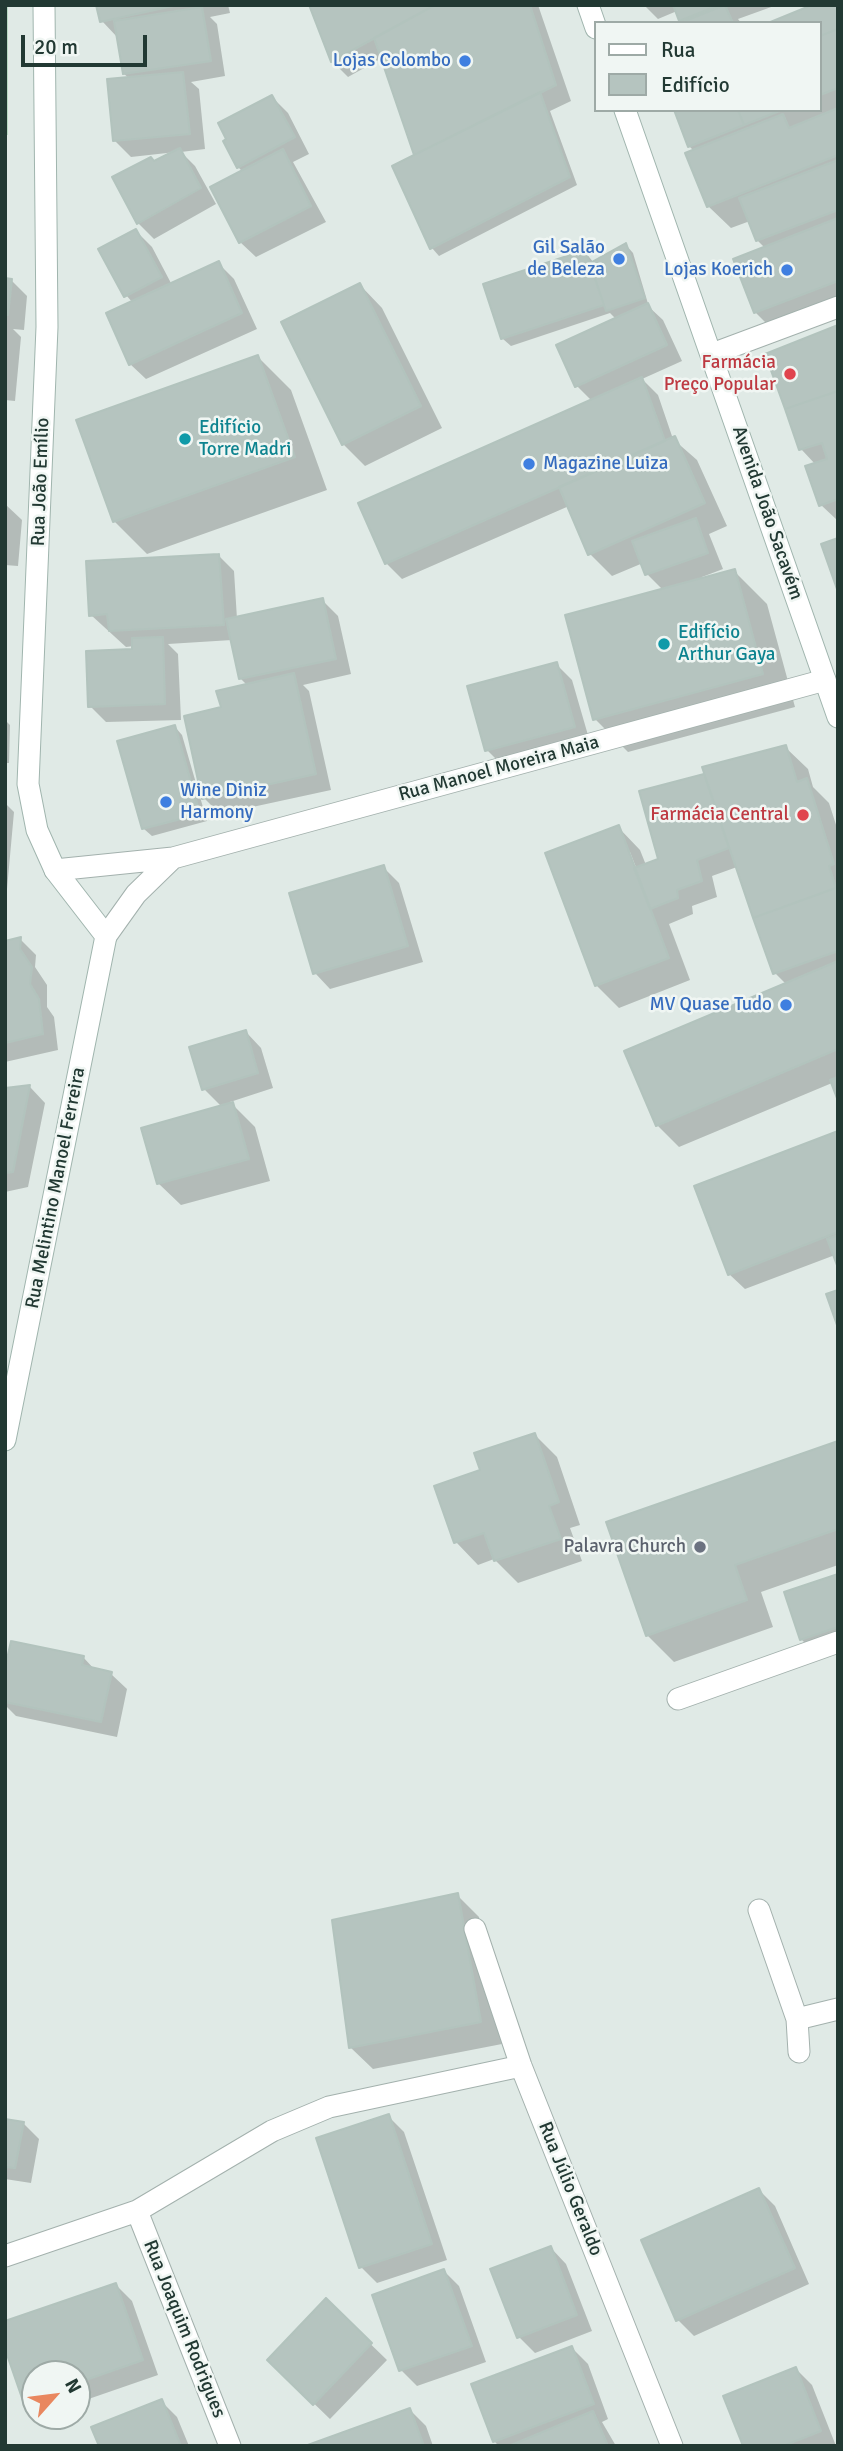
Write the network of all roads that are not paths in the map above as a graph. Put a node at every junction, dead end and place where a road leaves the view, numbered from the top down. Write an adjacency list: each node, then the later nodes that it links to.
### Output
1 (44, 5): 8 (street, Rua João Emílio)
2 (626, 112): 4 (street, Avenida João Sacavém)
3 (838, 307): 4 (street)
4 (712, 354): 5 (street, Avenida João Sacavém)
5 (825, 680): 6 (street, Avenida João Sacavém); 7 (street, Rua Manoel Moreira Maia)
6 (838, 718)
7 (173, 858): 8 (street, Rua Manoel Moreira Maia); 9 (street, Rua Manoel Moreira Maia)
8 (55, 870): 9 (street, Rua João Emílio)
9 (106, 936): 10 (street, Rua Melintino Manoel Ferreira)
10 (5, 1440)
11 (838, 1642): 12 (street)
12 (678, 1699)
13 (759, 1910): 16 (street)
14 (475, 1929): 18 (street, Rua Júlio Geraldo)
15 (838, 2009): 16 (street)
16 (797, 2020): 17 (street)
17 (799, 2052)
18 (521, 2066): 19 (street); 22 (street, Rua Júlio Geraldo)
19 (137, 2211): 20 (street); 21 (street, Rua Joaquim Rodrigues)
20 (5, 2256)
21 (230, 2446)
22 (672, 2446)

